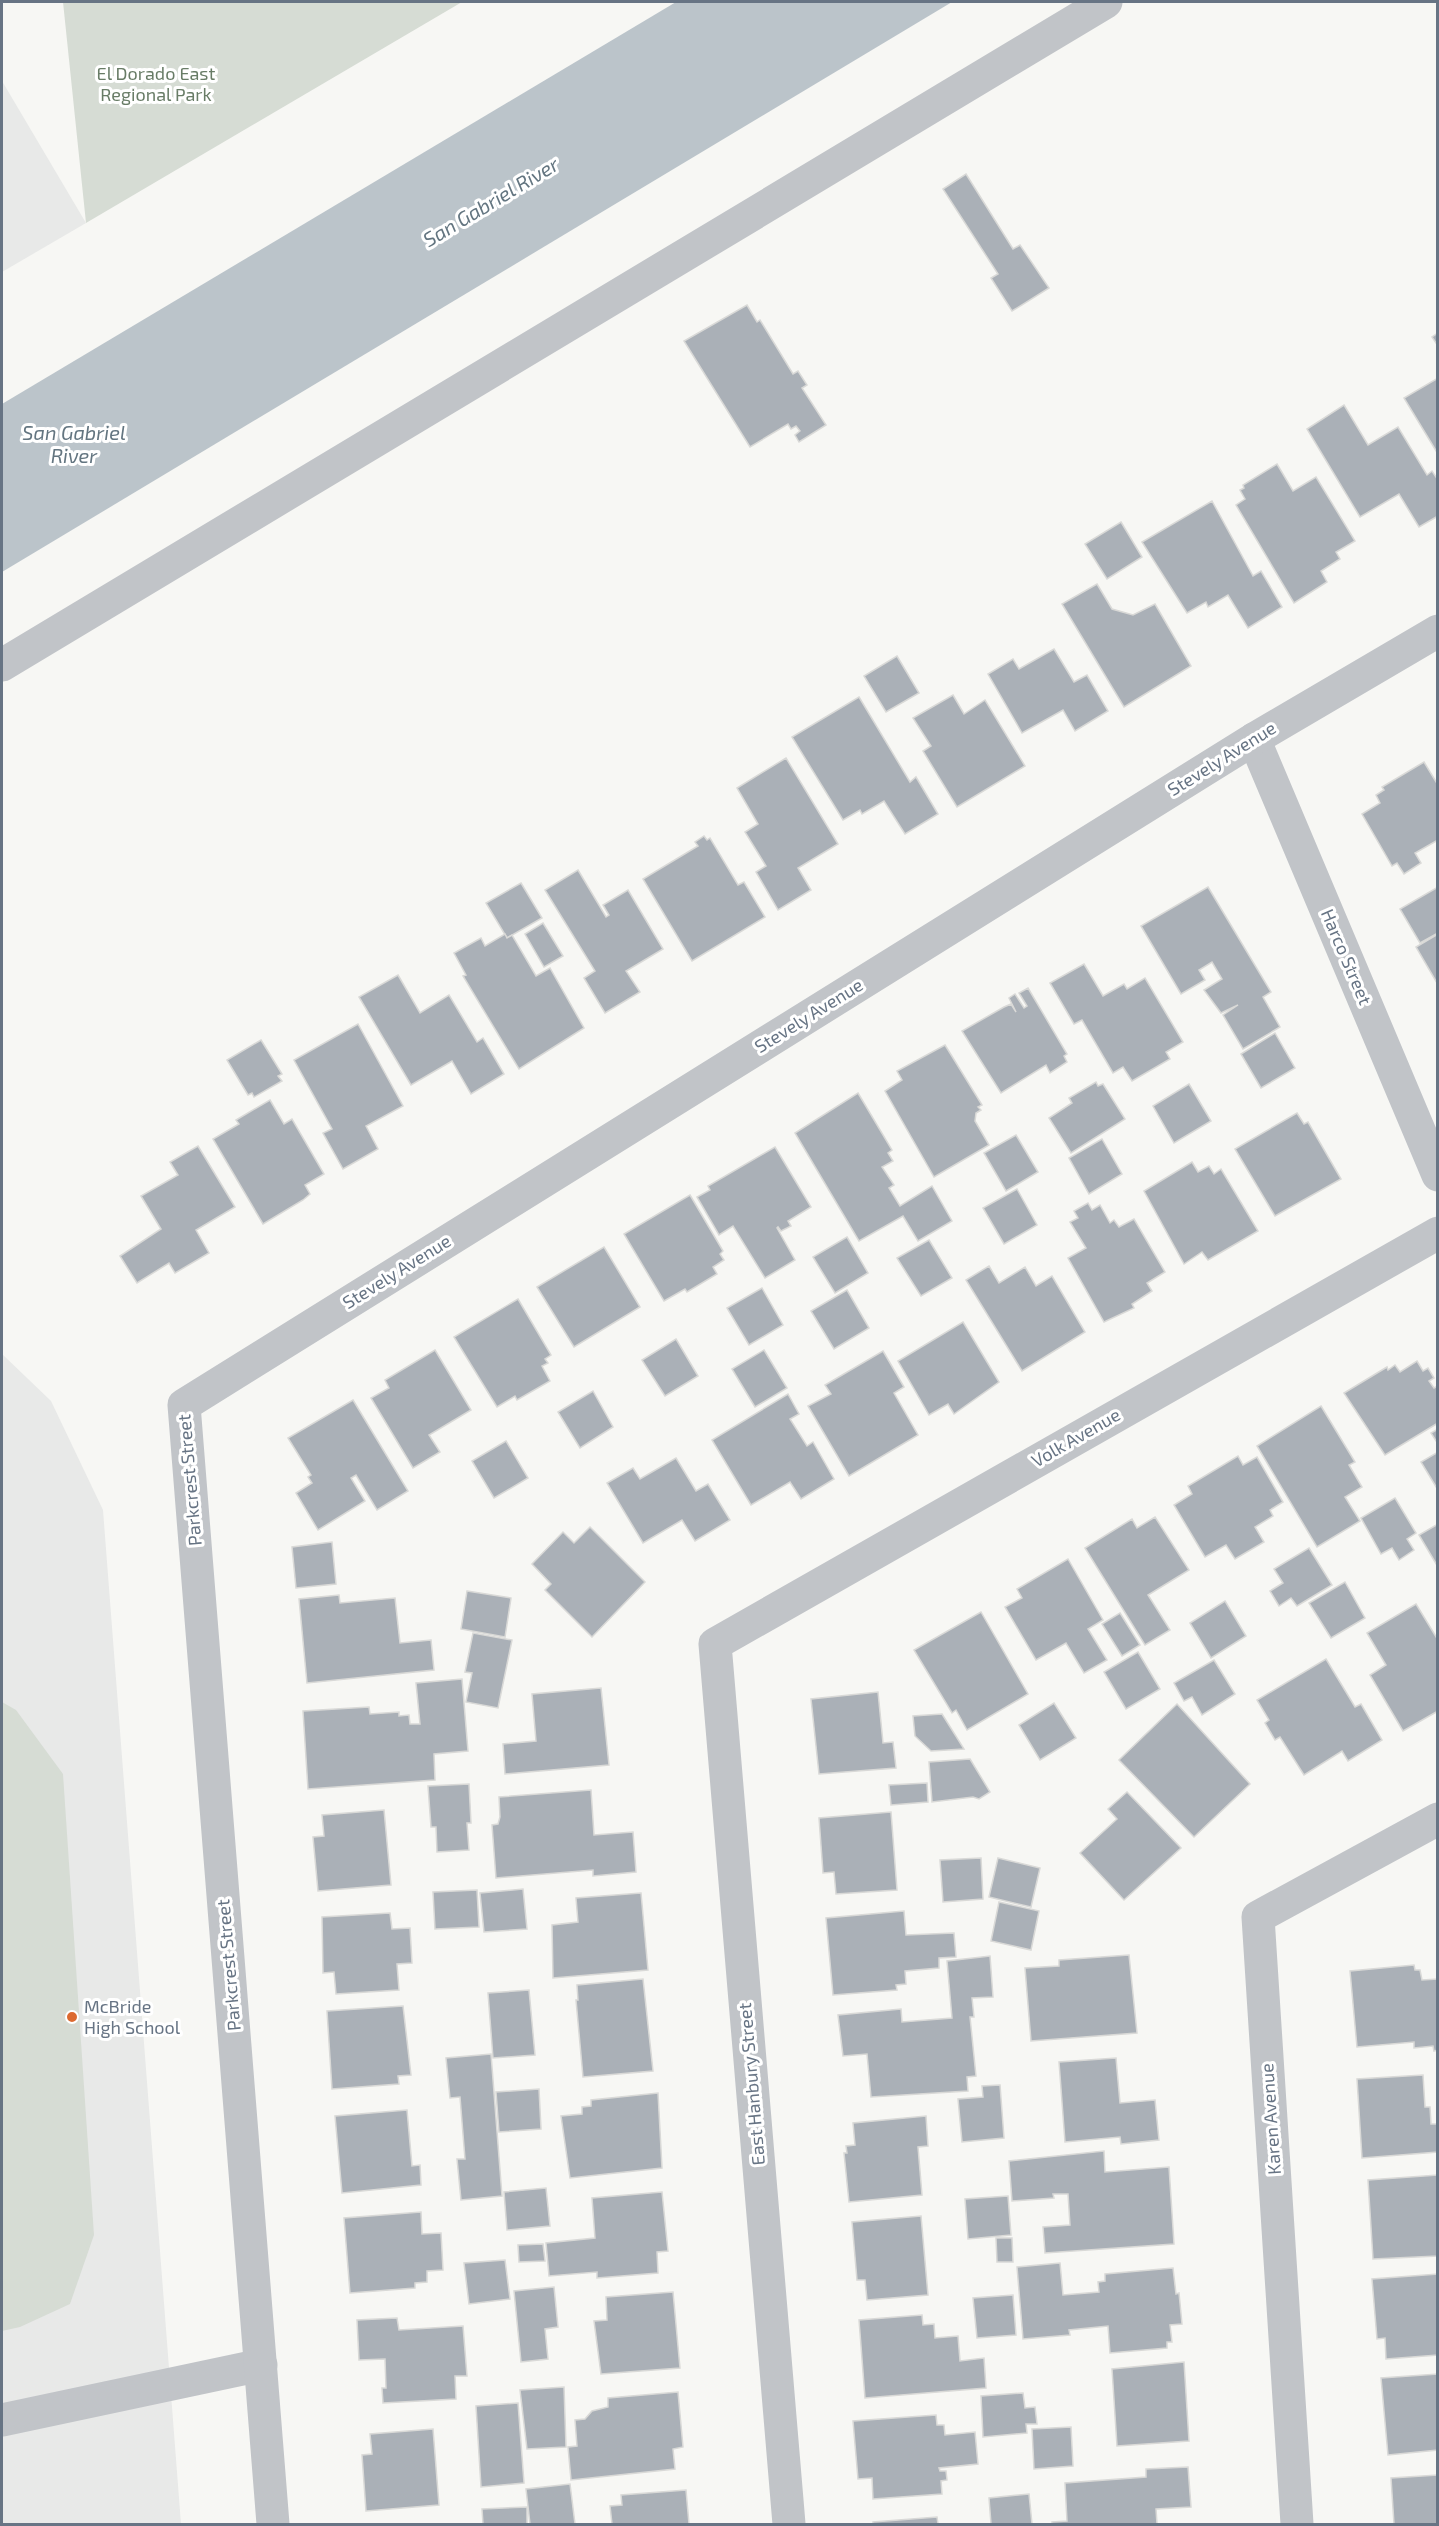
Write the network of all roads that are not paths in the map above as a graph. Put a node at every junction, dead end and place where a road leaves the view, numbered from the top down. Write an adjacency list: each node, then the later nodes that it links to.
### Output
1 (1106, 2): 3 (street)
2 (1437, 631): 4 (street, Stevely Avenue)
3 (2, 665)
4 (1254, 739): 5 (street, Harco Street); 7 (street, Stevely Avenue)
5 (1437, 1174)
6 (1437, 1233): 8 (street, Volk Avenue)
7 (184, 1405): 10 (street, Parkcrest Street)
8 (715, 1644): 13 (street, East Hanbury Street)
9 (1437, 1819): 14 (street, Karen Avenue)
10 (261, 2365): 11 (street); 12 (street, Parkcrest Street)
11 (2, 2421)
12 (273, 2524)
13 (789, 2524)
14 (1297, 2524)

